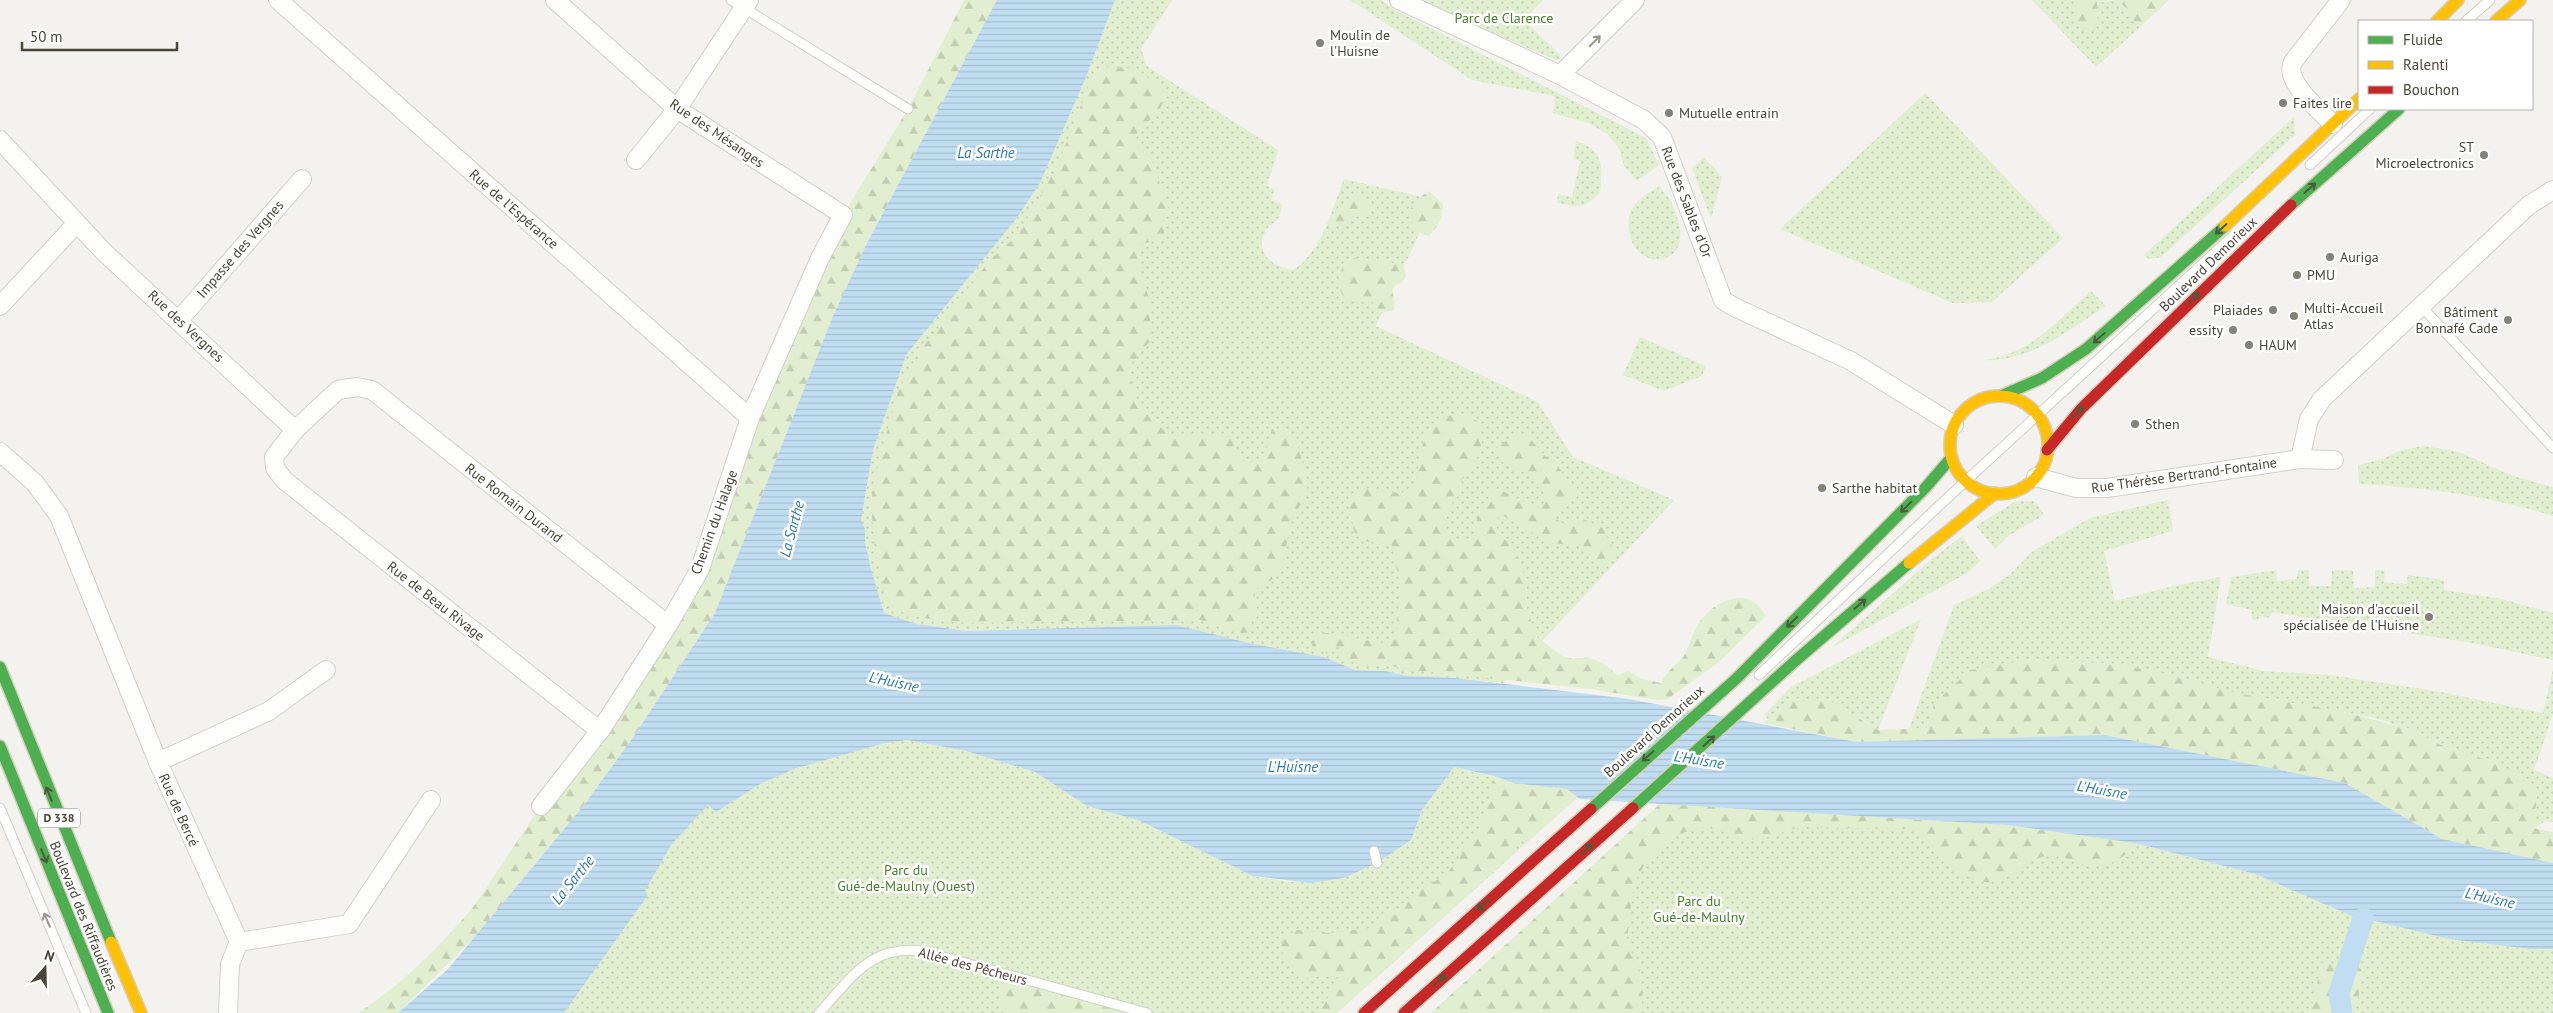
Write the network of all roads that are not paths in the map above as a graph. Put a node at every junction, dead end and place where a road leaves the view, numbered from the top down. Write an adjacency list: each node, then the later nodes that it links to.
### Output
1 (278, 0): 33 (street, Rue de l'Espérance)
2 (555, 0): 15 (street, Rue des Mésanges)
3 (1399, 0): 13 (street, Rue des Sables d'Or)
4 (1636, 0): 13 (street, one-way to 4)
5 (2341, 0): 19 (street)
6 (2458, 0): 10 (main road)
7 (2490, 0): 11 (lane)
8 (2520, 0): 12 (main road)
9 (741, 3): 15 (street); 16 (lane)
10 (2438, 20)
11 (2467, 20)
12 (2497, 20)
13 (1560, 75): 34 (street, Rue des Sables d'Or)
14 (2358, 100): 19 (main road, Boulevard Demorieux)
15 (677, 109): 21 (street); 25 (street, Rue des Mésanges)
16 (908, 109)
17 (2369, 110): 22 (lane)
18 (2397, 110): 37 (main road, Boulevard Demorieux, one-way to 18)
19 (2333, 124): 31 (main road, Boulevard Demorieux, one-way to 31)
20 (0, 140): 26 (street, Rue des Vergnes)
21 (636, 160)
22 (2300, 175)
23 (302, 179): 30 (street, Impasse des Vergnes)
24 (2553, 190): 29 (street)
25 (843, 215): 33 (street, Chemin du Halage)
26 (76, 224): 28 (street); 30 (street, Rue des Vergnes)
27 (2243, 227): 32 (lane)
28 (0, 306)
29 (2421, 306): 36 (lane); 40 (street)
30 (179, 320): 35 (street, Rue des Vergnes)
31 (2001, 396): 32 (main road); 34 (main road, Boulevard Demorieux)
32 (2038, 415): 37 (main road, Boulevard Demorieux); 43 (lane)
33 (750, 418): 45 (street, Chemin du Halage)
34 (1954, 425): 39 (main road)
35 (295, 430): 45 (street, Rue Romain Durand); 49 (street, Rue de Beau Rivage)
36 (2553, 448)
37 (2047, 450): 42 (main road, Boulevard Demorieux)
38 (0, 452): 51 (street, Rue de Bercé)
39 (1951, 458): 43 (main road); 64 (main road, Boulevard Demorieux, one-way to 64)
40 (2300, 459): 41 (street, Rue Thérèse Bertrand-Fontaine); 42 (street, Rue Thérèse Bertrand-Fontaine)
41 (2334, 460)
42 (2036, 477): 44 (main road)
43 (1965, 481): 44 (main road); 48 (lane)
44 (1995, 494): 65 (main road, one-way to 44)
45 (668, 625): 49 (street, Chemin du Halage)
46 (0, 667): 60 (main road, Boulevard des Riffaudières / D 338, one-way to 46)
47 (326, 670): 51 (street)
48 (1754, 681)
49 (600, 731): 53 (street, Chemin du Halage)
50 (0, 746): 59 (main road, Boulevard des Riffaudières / D 338, one-way to 59)
51 (158, 762): 57 (street, Rue de Bercé)
52 (431, 800): 57 (street)
53 (541, 806)
54 (0, 808): 58 (lane, one-way to 54)
55 (1374, 852): 56 (lane)
56 (1377, 862)
57 (239, 942): 61 (street)
58 (86, 1013)
59 (108, 1013)
60 (141, 1013)
61 (228, 1013)
62 (820, 1013): 63 (lane, Allée des Pêcheurs)
63 (1147, 1013)
64 (1364, 1013)
65 (1404, 1013)

